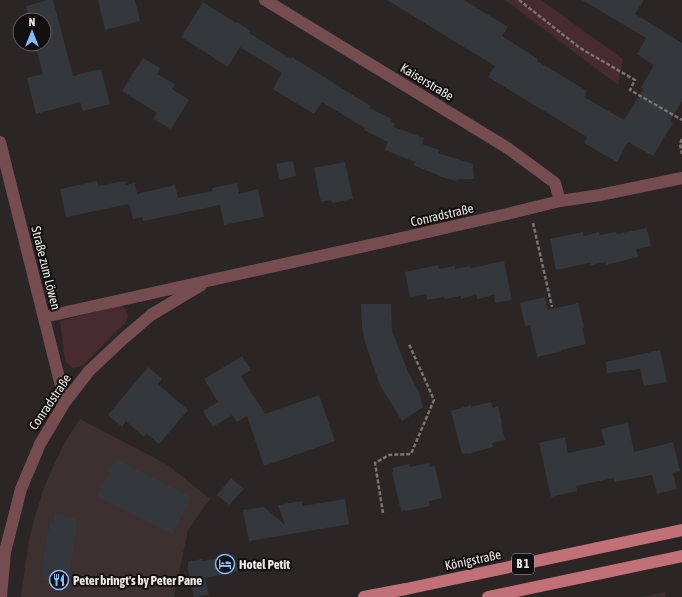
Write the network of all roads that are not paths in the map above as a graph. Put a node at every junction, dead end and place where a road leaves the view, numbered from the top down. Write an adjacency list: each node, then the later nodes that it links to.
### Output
1 (265, 0): 5 (street, Kaiserstraße)
2 (0, 142): 3 (street, Straße zum Löwen)
3 (3, 167): 7 (street, Straße zum Löwen)
4 (682, 178): 5 (street, Conradstraße)
5 (560, 201): 6 (street, Conradstraße)
6 (210, 280): 7 (street, Conradstraße); 8 (street, Conradstraße)
7 (44, 317): 8 (street, Straße zum Löwen)
8 (65, 402): 11 (street, Conradstraße)
9 (682, 530): 12 (main road, Königstraße / B 1)
10 (682, 556): 13 (main road, B 1)
11 (2, 597)
12 (364, 597)
13 (488, 597)

